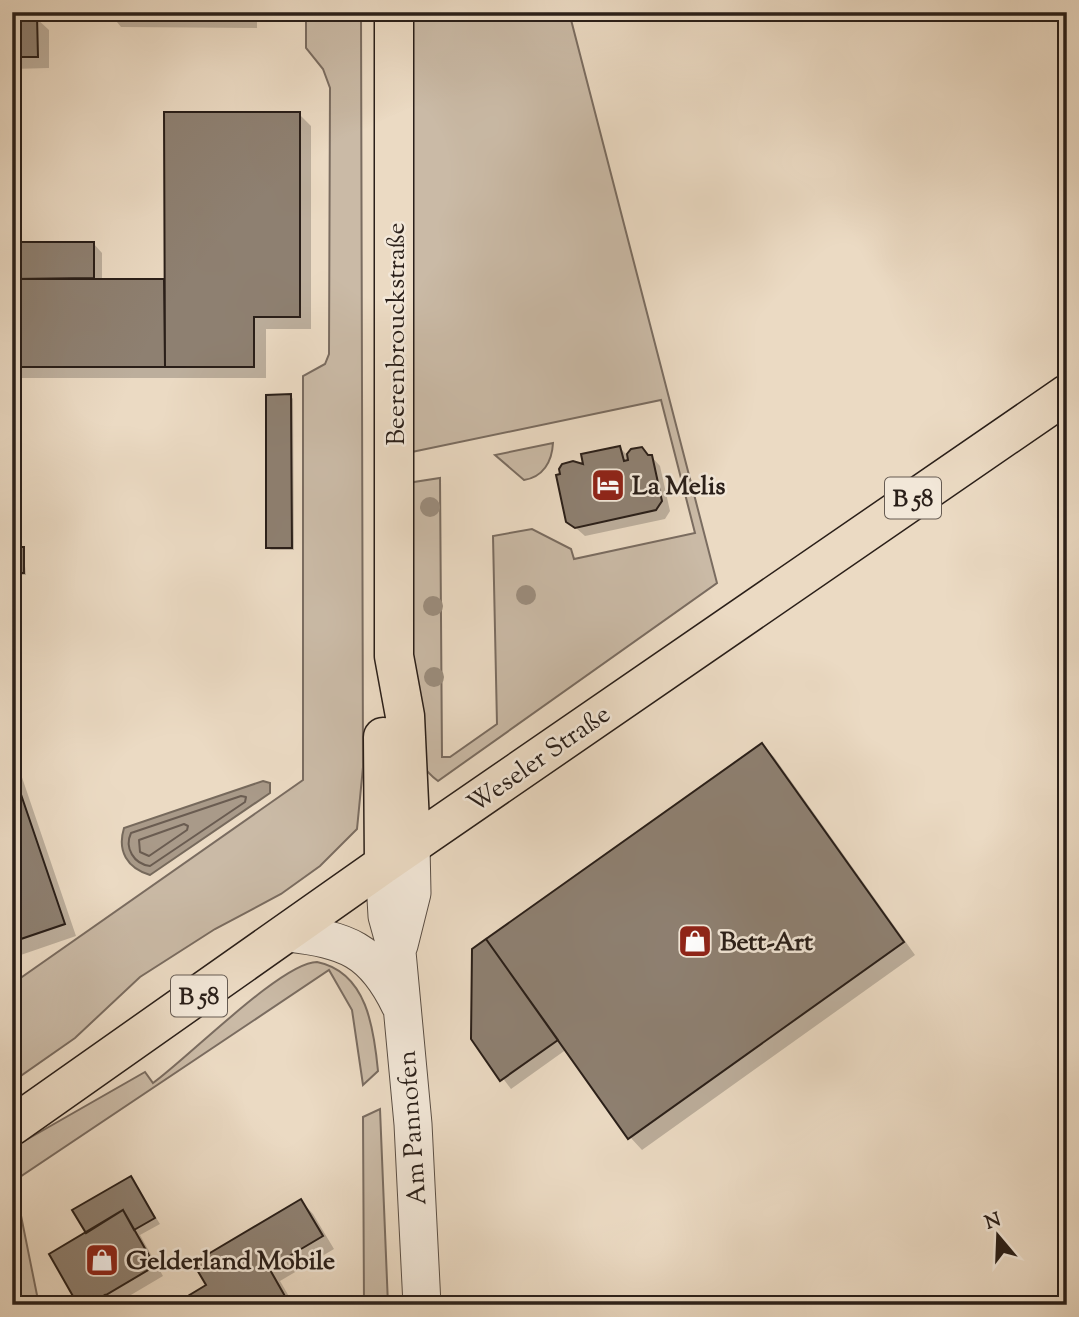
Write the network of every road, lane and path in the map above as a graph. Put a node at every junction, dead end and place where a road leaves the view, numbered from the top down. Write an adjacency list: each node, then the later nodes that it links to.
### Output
1 (394, 12): 3 (main road, Beerenbrouckstraße)
2 (1067, 394): 3 (main road, Weseler Straße / B 58)
3 (398, 855): 4 (main road, Weseler Straße / B 58); 5 (street, Am Pannofen)
4 (288, 933): 5 (street); 6 (main road, Weseler Straße / B 58)
5 (402, 1011): 7 (street, Am Pannofen)
6 (12, 1126)
7 (422, 1305)

